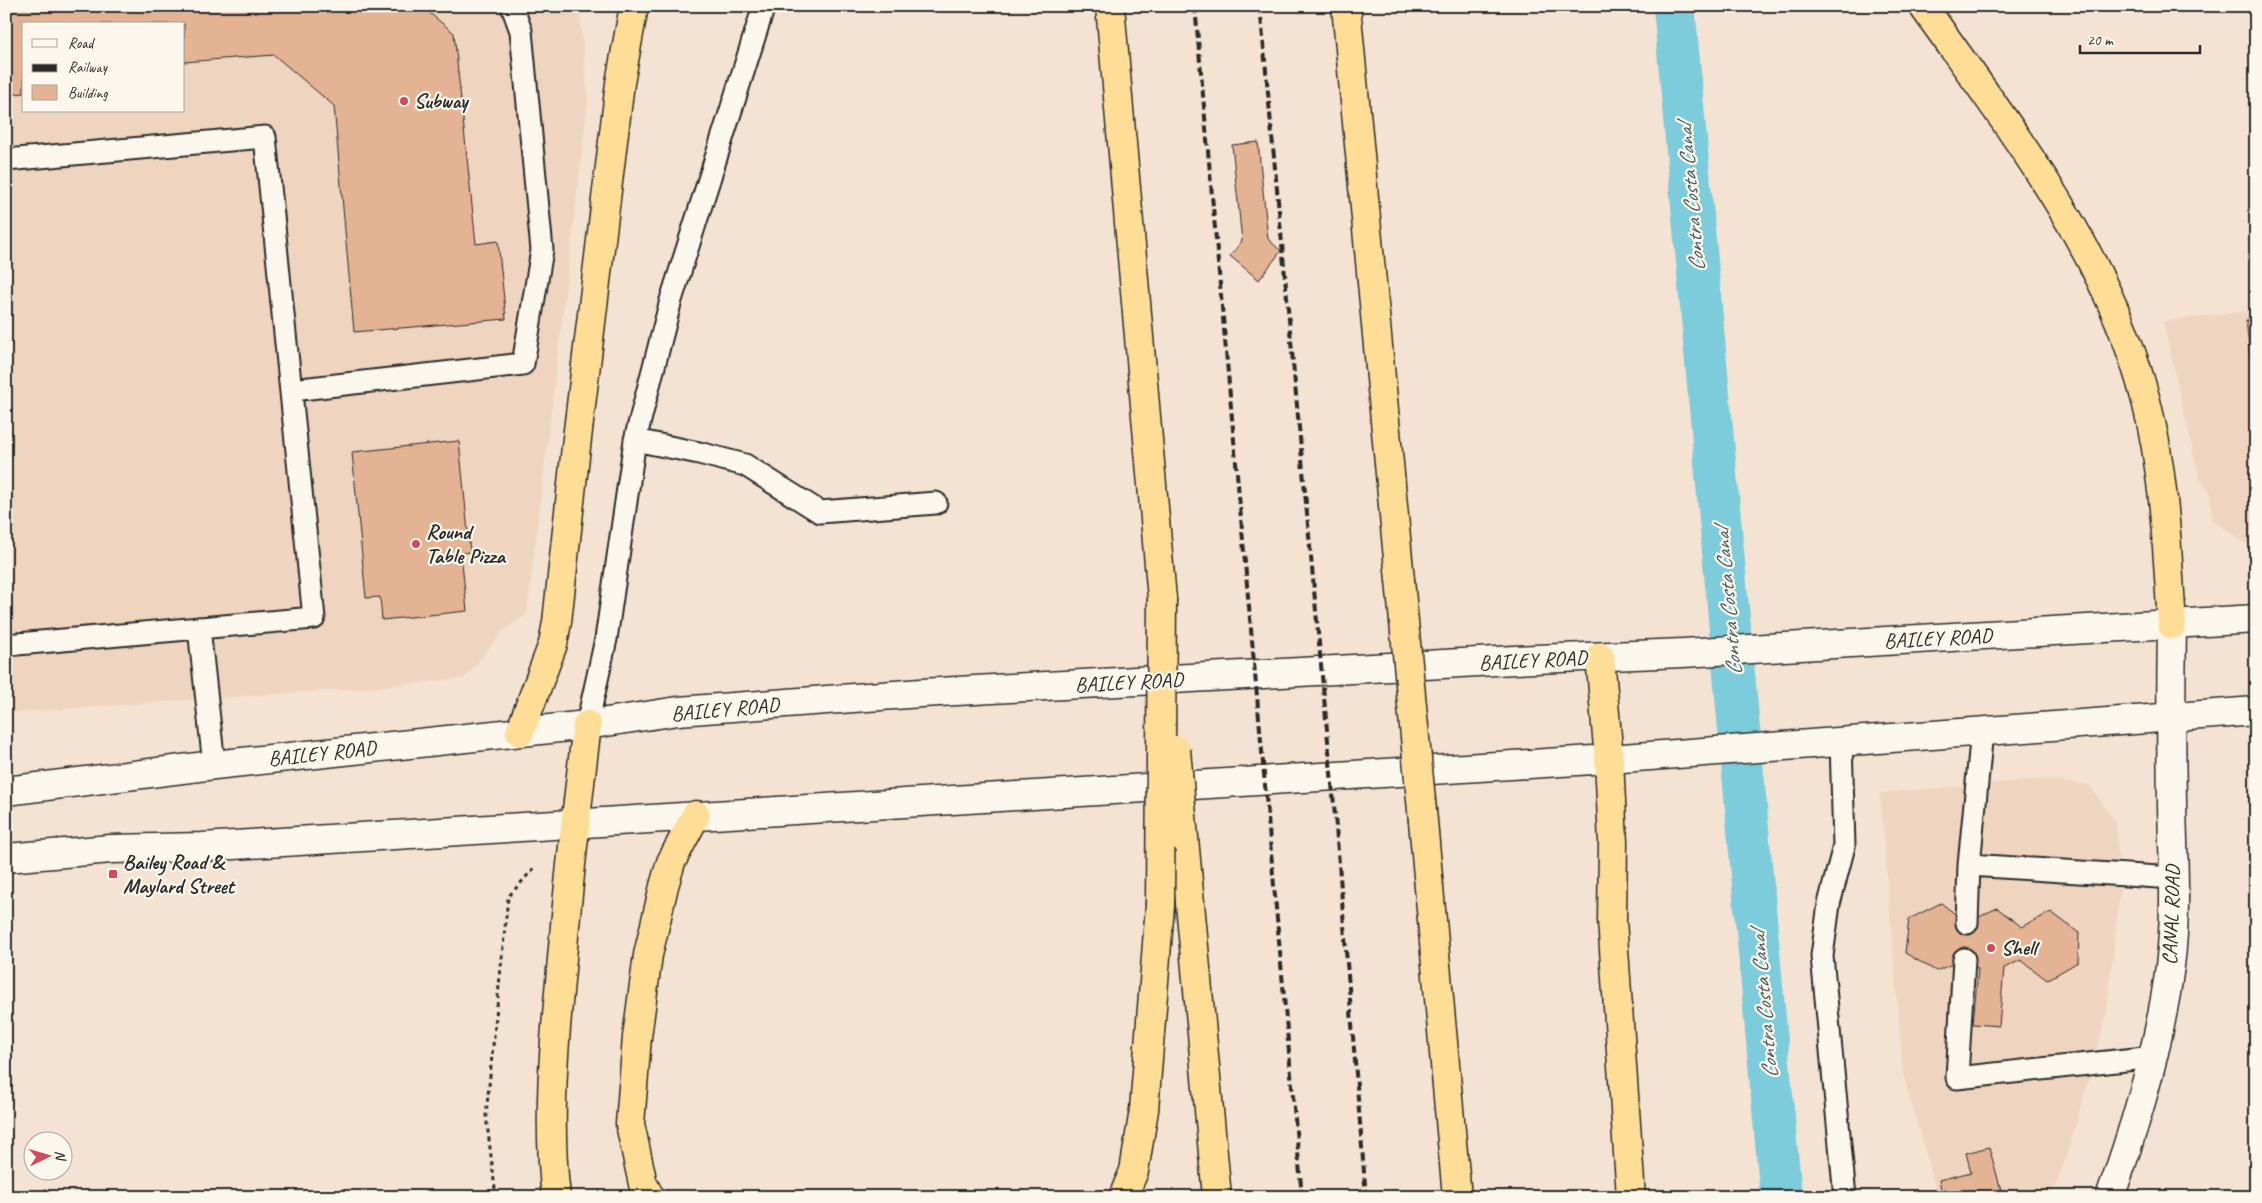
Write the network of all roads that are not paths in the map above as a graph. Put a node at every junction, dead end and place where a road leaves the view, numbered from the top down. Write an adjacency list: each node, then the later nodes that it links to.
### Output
1 (512, 6): 8 (lane)
2 (634, 6): 21 (highway)
3 (764, 6): 9 (lane)
4 (1110, 6): 11 (highway)
5 (1346, 6): 38 (highway, bridge)
6 (1923, 6): 13 (highway)
7 (6, 160): 8 (lane)
8 (292, 390): 14 (lane)
9 (635, 440): 10 (lane); 19 (lane)
10 (936, 503)
11 (1162, 599): 36 (highway, bridge); 37 (highway, bridge)
12 (2256, 619): 13 (main road, BAILEY ROAD)
13 (2172, 625): 16 (main road, BAILEY ROAD); 18 (main road, CANAL ROAD)
14 (199, 628): 15 (lane); 24 (lane)
15 (6, 645)
16 (1600, 657): 19 (main road, BAILEY ROAD); 23 (highway)
17 (2256, 711): 18 (main road)
18 (2170, 719): 20 (main road); 30 (main road, CANAL ROAD)
19 (587, 725): 21 (main road, BAILEY ROAD); 27 (highway)
20 (1982, 731): 22 (main road); 29 (lane)
21 (520, 732): 24 (main road, BAILEY ROAD)
22 (1840, 741): 23 (main road); 40 (lane)
23 (1610, 759): 26 (main road); 39 (highway)
24 (214, 765): 25 (main road, BAILEY ROAD)
25 (6, 792)
26 (696, 815): 27 (main road); 35 (highway)
27 (575, 824): 28 (main road); 34 (highway)
28 (6, 858)
29 (1969, 865): 30 (lane); 31 (lane)
30 (2174, 878): 33 (main road, CANAL ROAD)
31 (1966, 923)
32 (1964, 959): 33 (lane)
33 (2154, 1057): 41 (main road, CANAL ROAD)
34 (556, 1197)
35 (650, 1197)
36 (1124, 1197)
37 (1217, 1197)
38 (1457, 1197)
39 (1631, 1197)
40 (1845, 1197)
41 (2110, 1197)

